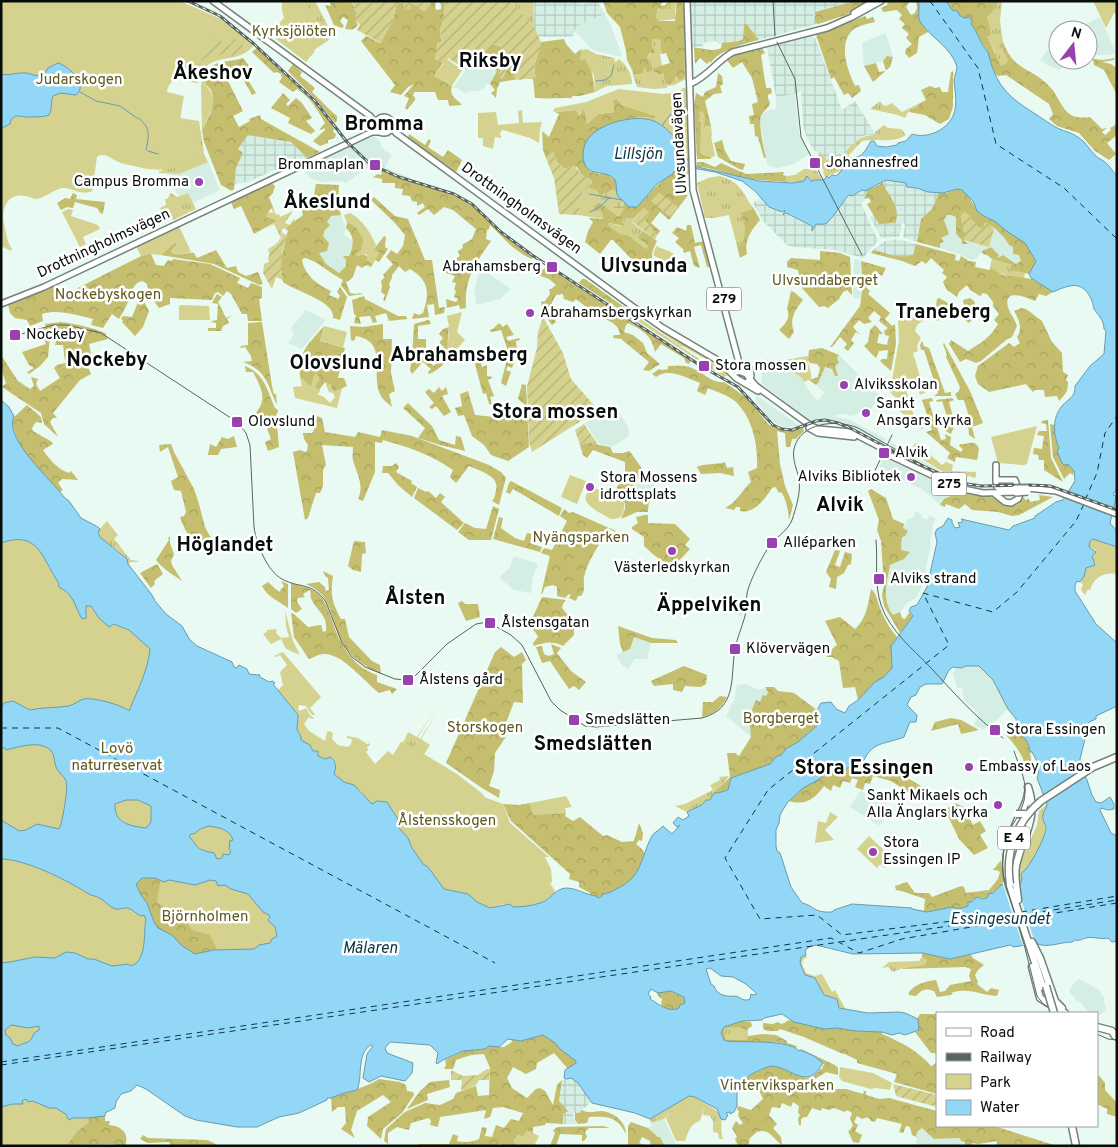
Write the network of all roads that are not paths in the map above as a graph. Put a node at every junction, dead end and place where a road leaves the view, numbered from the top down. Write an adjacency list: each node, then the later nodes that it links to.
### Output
1 (213, 1): 9 (main road)
2 (217, 1): 8 (main road, 275)
3 (688, 1): 7 (main road, Ulvsundavägen / 279); 14 (main road, Ulvsundavägen / 279)
4 (874, 1): 6 (main road)
5 (881, 1): 6 (main road)
6 (813, 30): 7 (main road)
7 (692, 81): 14 (main road, Ulvsundavägen / 279)
8 (381, 118): 9 (main road); 10 (main road, 275)
9 (376, 125): 11 (main road); 13 (main road, Drottningholmsvägen)
10 (392, 127): 12 (main road); 15 (main road, Drottningholmsvägen / 275)
11 (380, 132): 12 (main road); 13 (main road, Drottningholmsvägen)
12 (389, 132): 15 (main road, Drottningholmsvägen / 275)
13 (360, 137): 16 (main road, Drottningholmsvägen)
14 (693, 162): 17 (main road, Ulvsundavägen / 279)
15 (545, 244): 17 (main road, Drottningholmsvägen / 275)
16 (1, 303)
17 (738, 369): 18 (main road, Drottningholmsvägen / 275); 19 (main road, Ulvsundavägen)
18 (751, 378): 19 (main road); 20 (main road, Drottningholmsvägen / 275)
19 (741, 381): 20 (main road)
20 (844, 433): 21 (main road, Drottningholmsvägen / 275, bridge)
21 (888, 453): 24 (main road, Drottningholmsvägen / 275); 25 (main road, Drottningholmsvägen / 275)
22 (996, 465): 23 (main road)
23 (996, 484): 24 (main road); 24 (main road)
24 (1016, 489): 25 (main road, Drottningholmsvägen / 275); 25 (main road); 26 (main road, Drottningholmsvägen / 275, bridge)
25 (975, 492)
26 (1117, 516)
27 (1117, 759): 28 (highway, E 4, bridge); 30 (highway, E 4, bridge)
28 (1031, 811): 29 (highway, bridge); 30 (highway, E 4, bridge)
29 (1015, 813)
30 (1015, 898): 30 (highway, bridge); 31 (highway, E 4)
31 (1036, 960): 32 (highway, bridge); 33 (highway); 34 (highway)
32 (1052, 1012)
33 (1063, 1012)
34 (1068, 1012)
35 (1098, 1028): 36 (highway)
36 (1114, 1036)
37 (1071, 1127): 38 (highway)
38 (1074, 1146)

